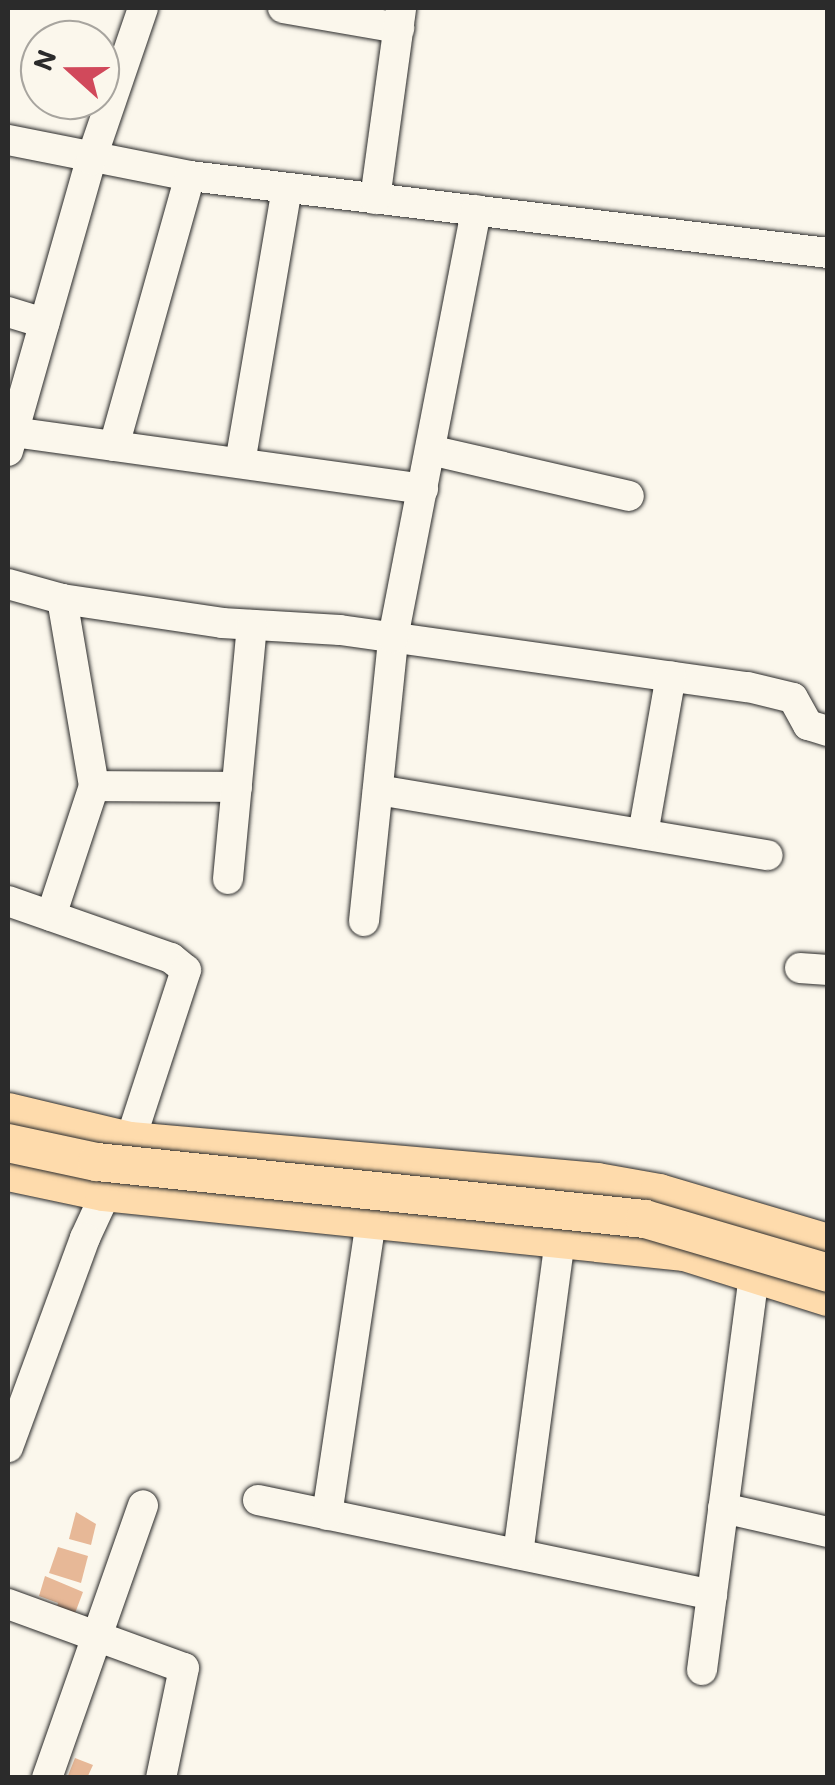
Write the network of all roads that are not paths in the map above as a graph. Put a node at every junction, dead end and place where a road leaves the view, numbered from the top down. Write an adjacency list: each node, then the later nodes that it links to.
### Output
1 (143, 8): 5 (street)
2 (282, 8): 3 (street)
3 (400, 18): 8 (street)
4 (8, 140): 5 (street)
5 (90, 160): 6 (street); 12 (street)
6 (190, 176): 7 (street); 14 (street)
7 (287, 189): 8 (street); 16 (street)
8 (375, 198): 9 (street)
9 (476, 210): 10 (street); 15 (street)
10 (828, 253)
11 (8, 312): 12 (street)
12 (44, 323): 13 (street)
13 (10, 441): 14 (street)
14 (114, 446): 16 (street)
15 (430, 450): 17 (street); 18 (street)
16 (240, 463): 17 (street)
17 (423, 489): 22 (street)
18 (629, 496)
19 (8, 584): 20 (street)
20 (62, 599): 21 (street); 25 (street)
21 (252, 625): 22 (street); 26 (street)
22 (393, 638): 23 (street); 27 (street)
23 (671, 676): 24 (street); 28 (street)
24 (828, 731)
25 (94, 786): 26 (street); 32 (street)
26 (237, 787): 30 (street)
27 (378, 790): 28 (street); 33 (street)
28 (643, 834): 29 (street)
29 (768, 855)
30 (228, 879)
31 (8, 901): 32 (street)
32 (51, 916): 35 (street)
33 (364, 921)
34 (8, 1112): 35 (main road)
35 (130, 1141): 38 (street); 41 (main road)
36 (8, 1143): 43 (main road, bridge)
37 (8, 1172): 38 (main road)
38 (104, 1192): 39 (main road); 45 (street)
39 (371, 1220): 40 (main road); 50 (street)
40 (560, 1238): 42 (main road); 52 (street)
41 (828, 1243)
42 (754, 1273): 44 (main road); 49 (street)
43 (828, 1274)
44 (828, 1297)
45 (14, 1409): 46 (street)
46 (8, 1447)
47 (258, 1500): 50 (street)
48 (144, 1505): 55 (street)
49 (723, 1508): 51 (street); 53 (street)
50 (326, 1514): 52 (street)
51 (828, 1532)
52 (518, 1554): 53 (street)
53 (712, 1594): 56 (street)
54 (8, 1604): 55 (street)
55 (98, 1634): 57 (street); 58 (street)
56 (702, 1670)
57 (48, 1778)
58 (161, 1778)

